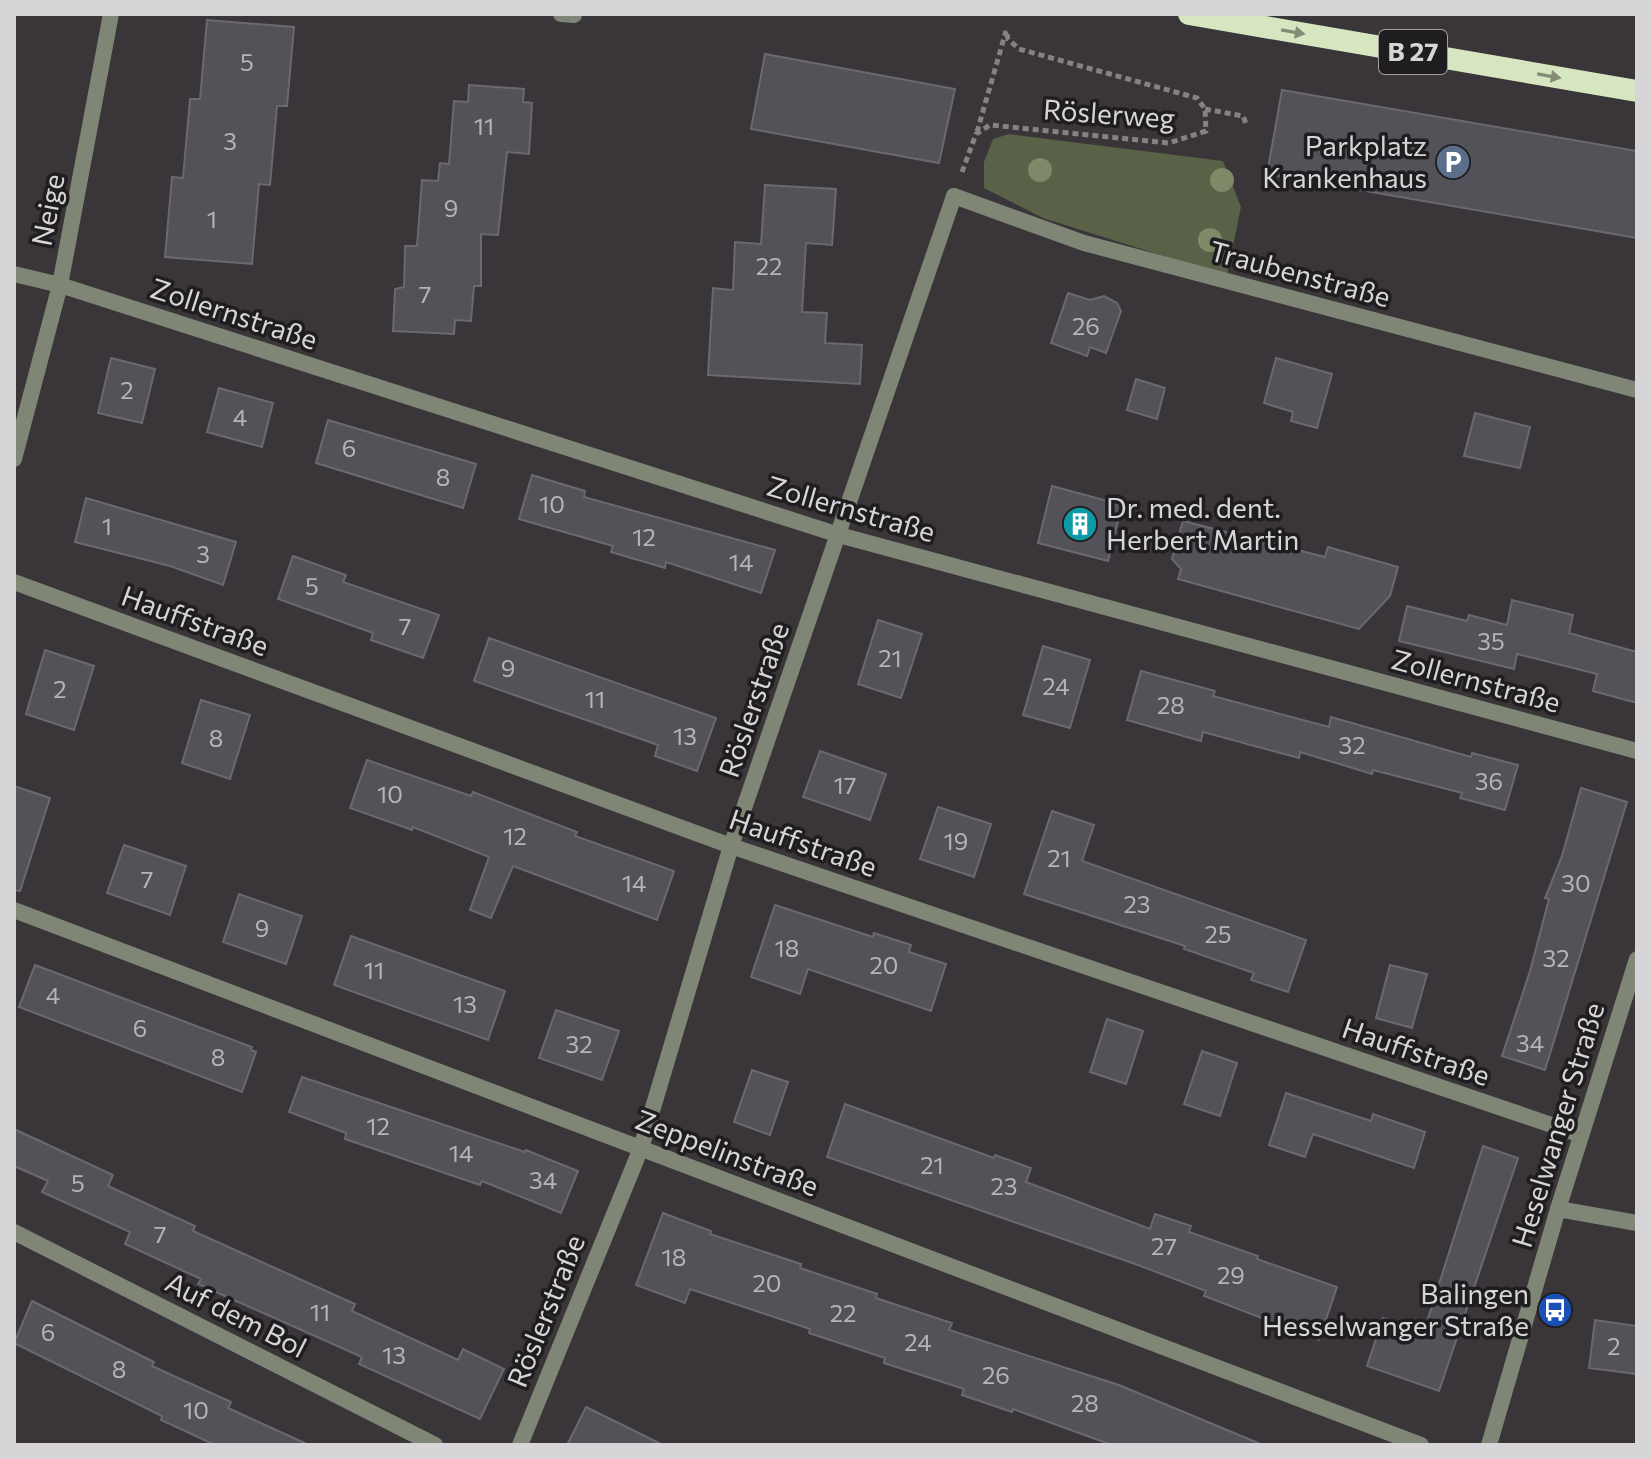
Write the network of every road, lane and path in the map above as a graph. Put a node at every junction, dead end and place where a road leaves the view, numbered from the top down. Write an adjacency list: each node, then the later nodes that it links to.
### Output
1 (111, 14): 9 (street, Neige)
2 (1189, 14): 3 (highway, B 27, one-way to 3)
3 (1637, 91)
4 (1205, 109): 5 (path); 6 (path, Röslerweg); 6 (path, Röslerweg)
5 (1247, 126)
6 (976, 134): 7 (path)
7 (954, 196): 10 (street, Traubenstraße); 13 (street, Röslerstraße)
8 (14, 274): 9 (street, Zollernstraße)
9 (60, 285): 11 (street, Neige); 13 (street, Zollernstraße)
10 (1637, 390)
11 (20, 415): 12 (street, Neige)
12 (14, 459)
13 (839, 535): 15 (street, Zollernstraße); 16 (street, Röslerstraße)
14 (14, 582): 16 (street, Hauffstraße)
15 (1637, 751)
16 (731, 846): 19 (street, Hauffstraße); 20 (street, Röslerstraße)
17 (14, 910): 20 (street, Zeppelinstraße)
18 (1637, 959): 19 (street, Heselwanger Straße)
19 (1581, 1135): 21 (street, Heselwanger Straße)
20 (641, 1148): 25 (street, Röslerstraße); 26 (street, Zeppelinstraße)
21 (1558, 1209): 22 (street); 27 (street, Heselwanger Straße)
22 (1637, 1223)
23 (14, 1232): 24 (street, Auf dem Bol)
24 (435, 1445)
25 (520, 1445)
26 (1421, 1445)
27 (1489, 1445)

